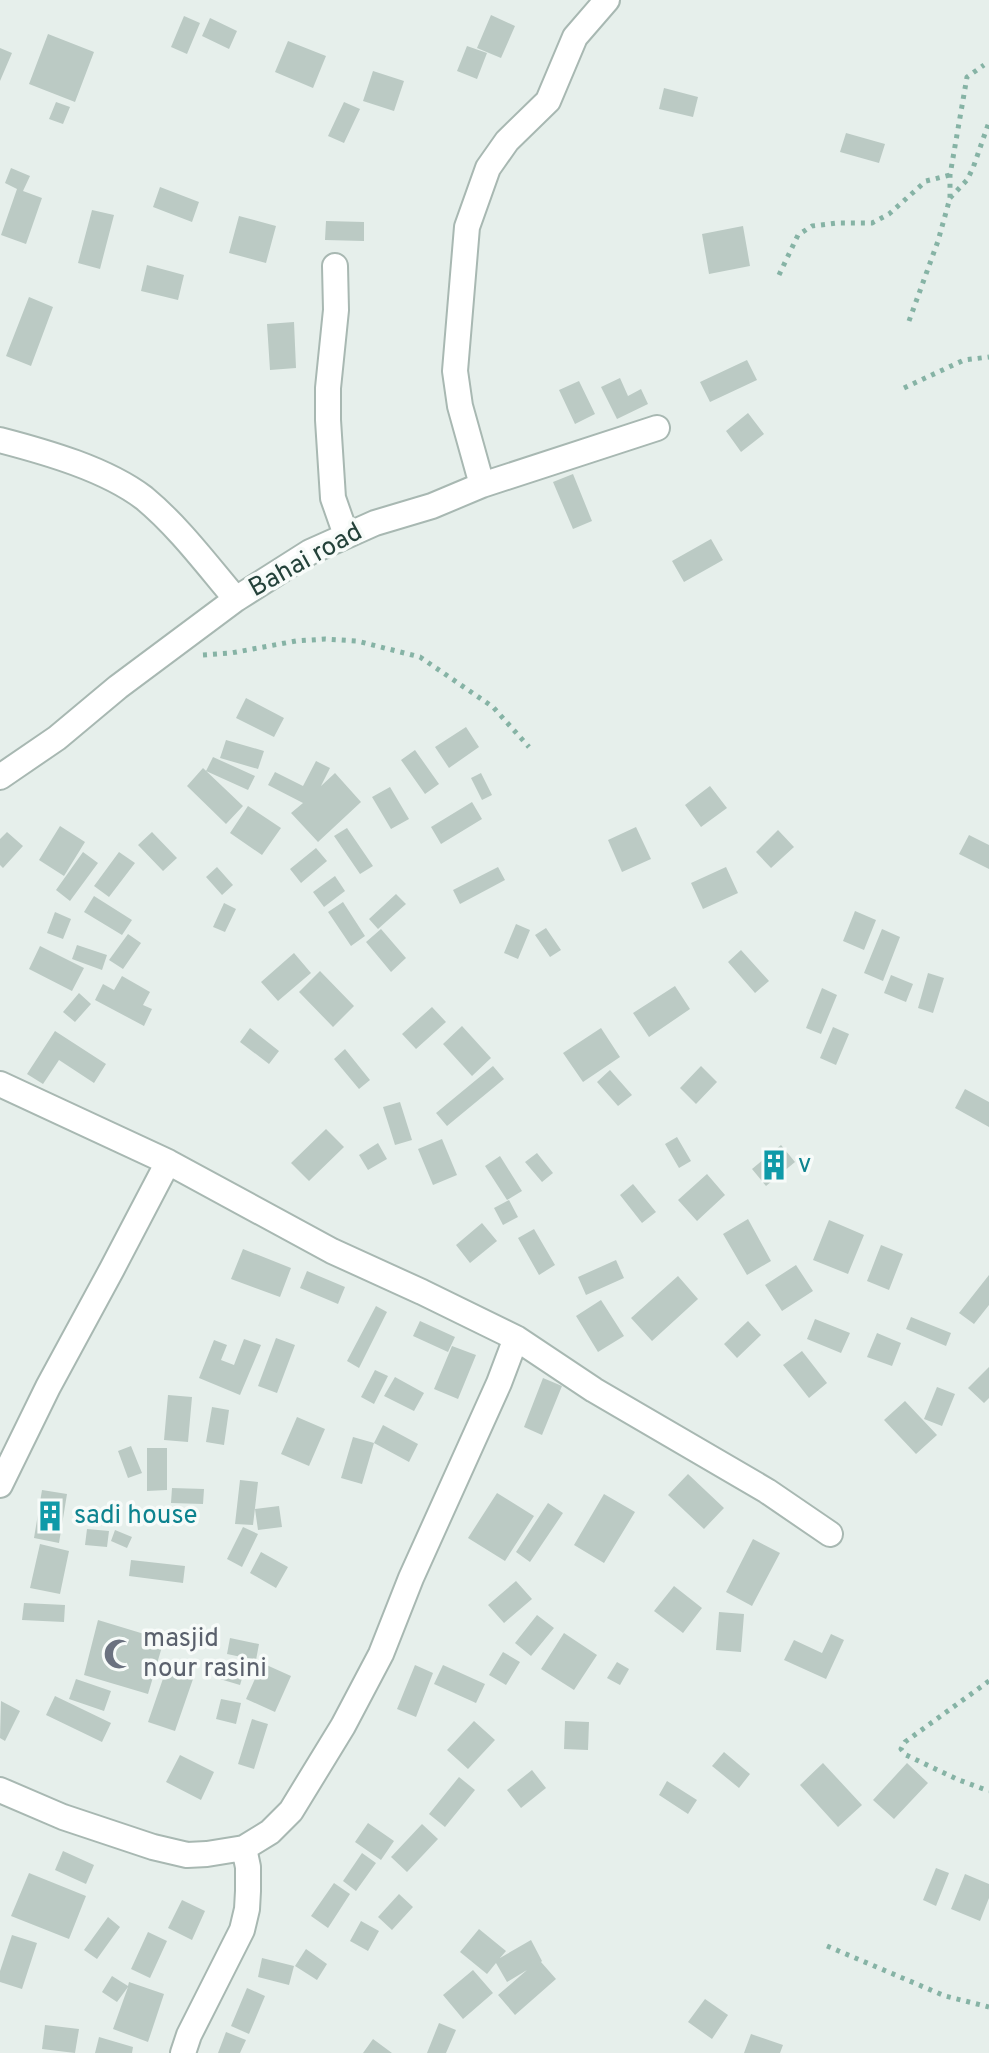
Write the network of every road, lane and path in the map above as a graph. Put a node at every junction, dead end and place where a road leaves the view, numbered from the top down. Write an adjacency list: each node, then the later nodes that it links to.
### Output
1 (607, 0): 13 (street)
2 (984, 65): 4 (path)
3 (989, 122): 5 (path)
4 (950, 175): 5 (path); 7 (path)
5 (950, 198): 8 (path)
6 (335, 266): 14 (street)
7 (779, 275)
8 (909, 321)
9 (989, 357): 10 (path)
10 (904, 388)
11 (657, 428): 13 (street, Bahai road)
12 (0, 440): 15 (street)
13 (482, 485): 14 (street, Bahai road)
14 (346, 535): 15 (street, Bahai road)
15 (236, 599): 18 (street, Bahai road)
16 (202, 655): 17 (path)
17 (529, 747)
18 (0, 777)
19 (0, 1084): 20 (street)
20 (168, 1162): 21 (street); 22 (street)
21 (516, 1338): 23 (street); 27 (street)
22 (0, 1485)
23 (830, 1534)
24 (989, 1681): 26 (path)
25 (0, 1790): 27 (street)
26 (989, 1791)
27 (244, 1848): 30 (street)
28 (827, 1946): 29 (path)
29 (989, 2007)
30 (183, 2053)

